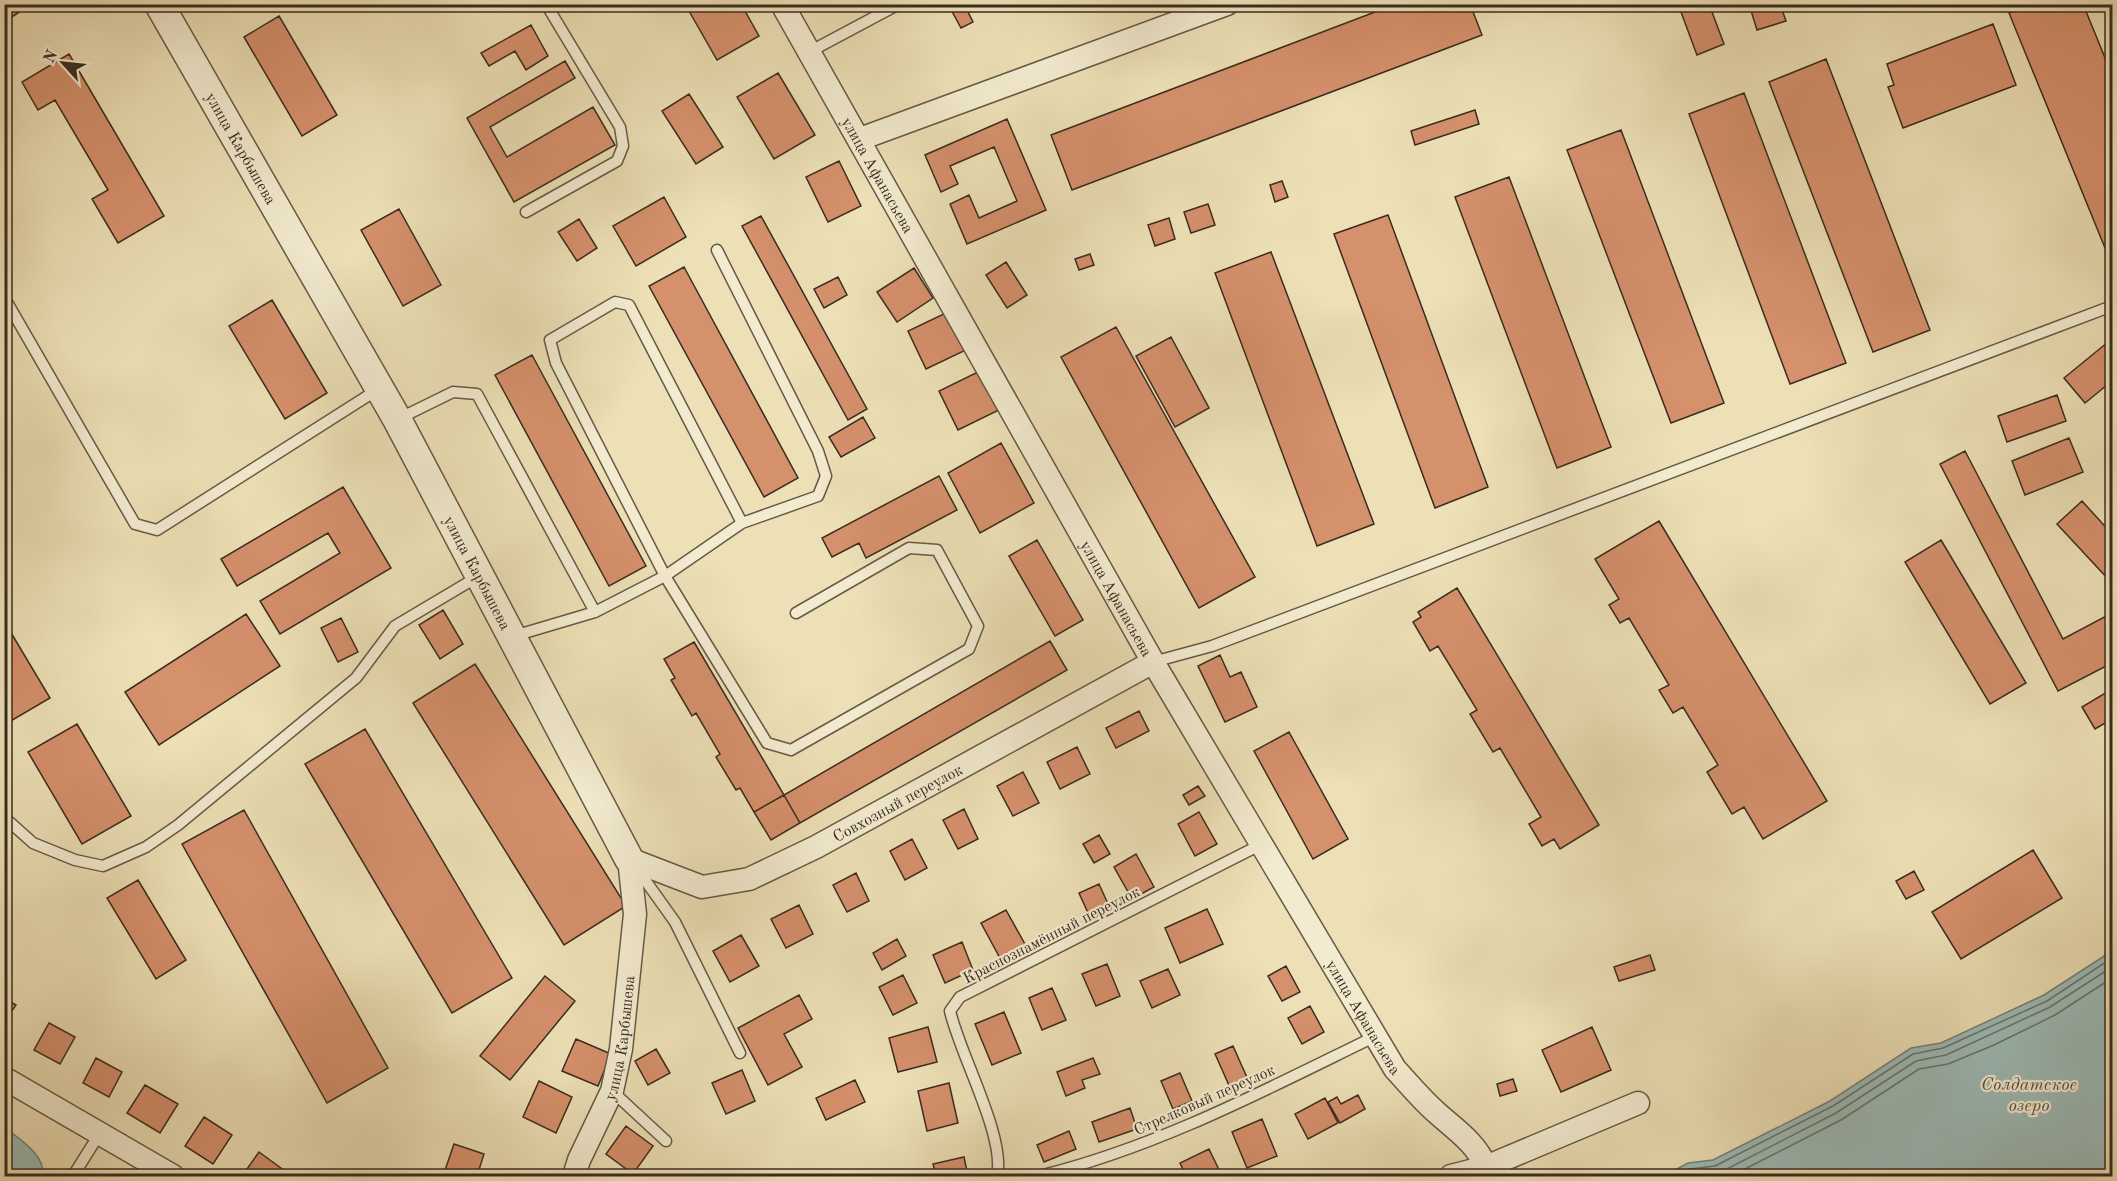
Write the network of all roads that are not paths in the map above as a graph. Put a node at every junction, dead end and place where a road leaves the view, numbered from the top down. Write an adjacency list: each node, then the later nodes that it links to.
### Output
1 (159, 4): 12 (street, улица Карбышева)
2 (546, 4): 8 (lane)
3 (783, 4): 6 (street, улица Афанасьева)
4 (899, 4): 6 (lane)
5 (1227, 4): 7 (street)
6 (809, 52): 7 (street, улица Афанасьева)
7 (860, 139): 20 (street, улица Афанасьева)
8 (526, 212)
9 (717, 250): 14 (lane)
10 (4, 297): 12 (lane)
11 (2112, 306): 20 (lane)
12 (380, 388): 13 (street, улица Карбышева)
13 (398, 419): 15 (street, улица Карбышева); 17 (lane)
14 (742, 523): 16 (lane); 16 (lane)
15 (479, 575): 19 (street, улица Карбышева); 21 (lane)
16 (665, 576): 17 (lane); 18 (lane)
17 (595, 612): 19 (lane)
18 (796, 613)
19 (513, 636): 23 (street, улица Карбышева)
20 (1153, 662): 22 (street, улица Афанасьева); 23 (street, Совхозный переулок)
21 (4, 817)
22 (1262, 844): 24 (street, улица Афанасьева); 35 (lane, Краснознамённый переулок)
23 (629, 859): 25 (lane); 27 (street, улица Карбышева)
24 (1376, 1036): 31 (street, улица Афанасьева); 36 (lane, Стрелковый переулок)
25 (740, 1053)
26 (4, 1078): 29 (street)
27 (612, 1091): 30 (lane); 34 (street, улица Карбышева)
28 (1638, 1103): 31 (street)
29 (100, 1133): 32 (lane); 33 (street)
30 (666, 1141)
31 (1486, 1167): 37 (street)
32 (73, 1176)
33 (173, 1176)
34 (574, 1176)
35 (997, 1176)
36 (1039, 1176)
37 (1451, 1176)

